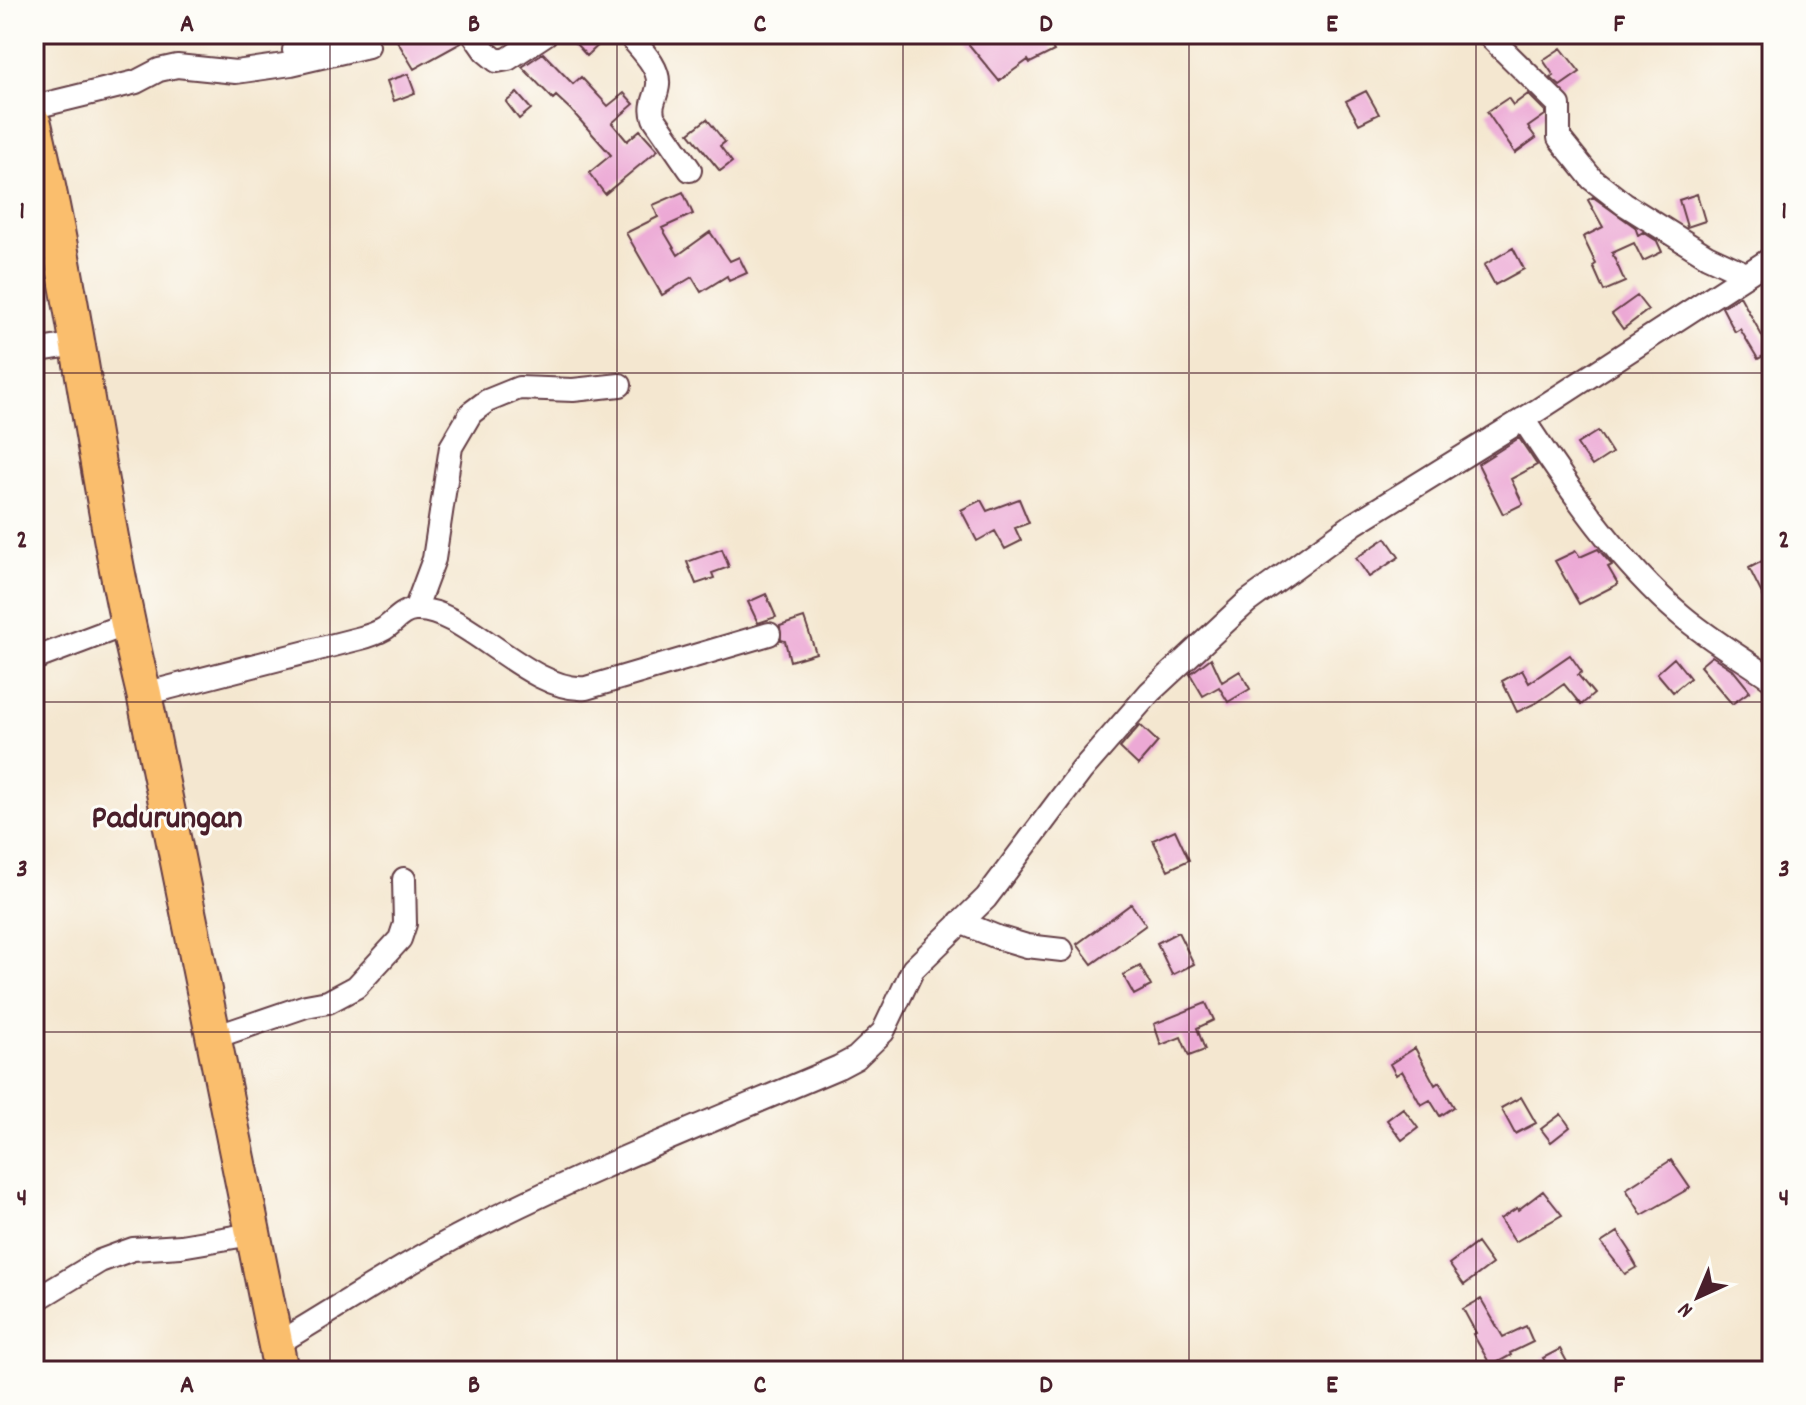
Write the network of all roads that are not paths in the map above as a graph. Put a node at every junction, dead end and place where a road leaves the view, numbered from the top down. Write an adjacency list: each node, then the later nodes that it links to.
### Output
1 (332, 34): 7 (street)
2 (473, 34): 3 (street)
3 (546, 34)
4 (628, 34): 10 (street)
5 (1487, 34): 12 (street)
6 (368, 46): 8 (street)
7 (34, 96)
8 (34, 107)
9 (34, 124): 13 (highway)
10 (690, 170)
11 (1772, 258): 12 (street)
12 (1746, 274): 16 (street)
13 (77, 344): 14 (street); 18 (highway)
14 (34, 351)
15 (620, 385): 17 (street)
16 (1523, 419): 21 (street); 24 (street)
17 (415, 610): 19 (street); 22 (street)
18 (127, 624): 20 (street); 22 (highway)
19 (769, 634)
20 (34, 659)
21 (1772, 679)
22 (144, 694): 26 (highway)
23 (404, 879): 26 (street)
24 (960, 922): 25 (street); 29 (street)
25 (1062, 950)
26 (212, 1038): 27 (highway)
27 (252, 1234): 28 (street); 29 (highway)
28 (34, 1301)
29 (278, 1358)

